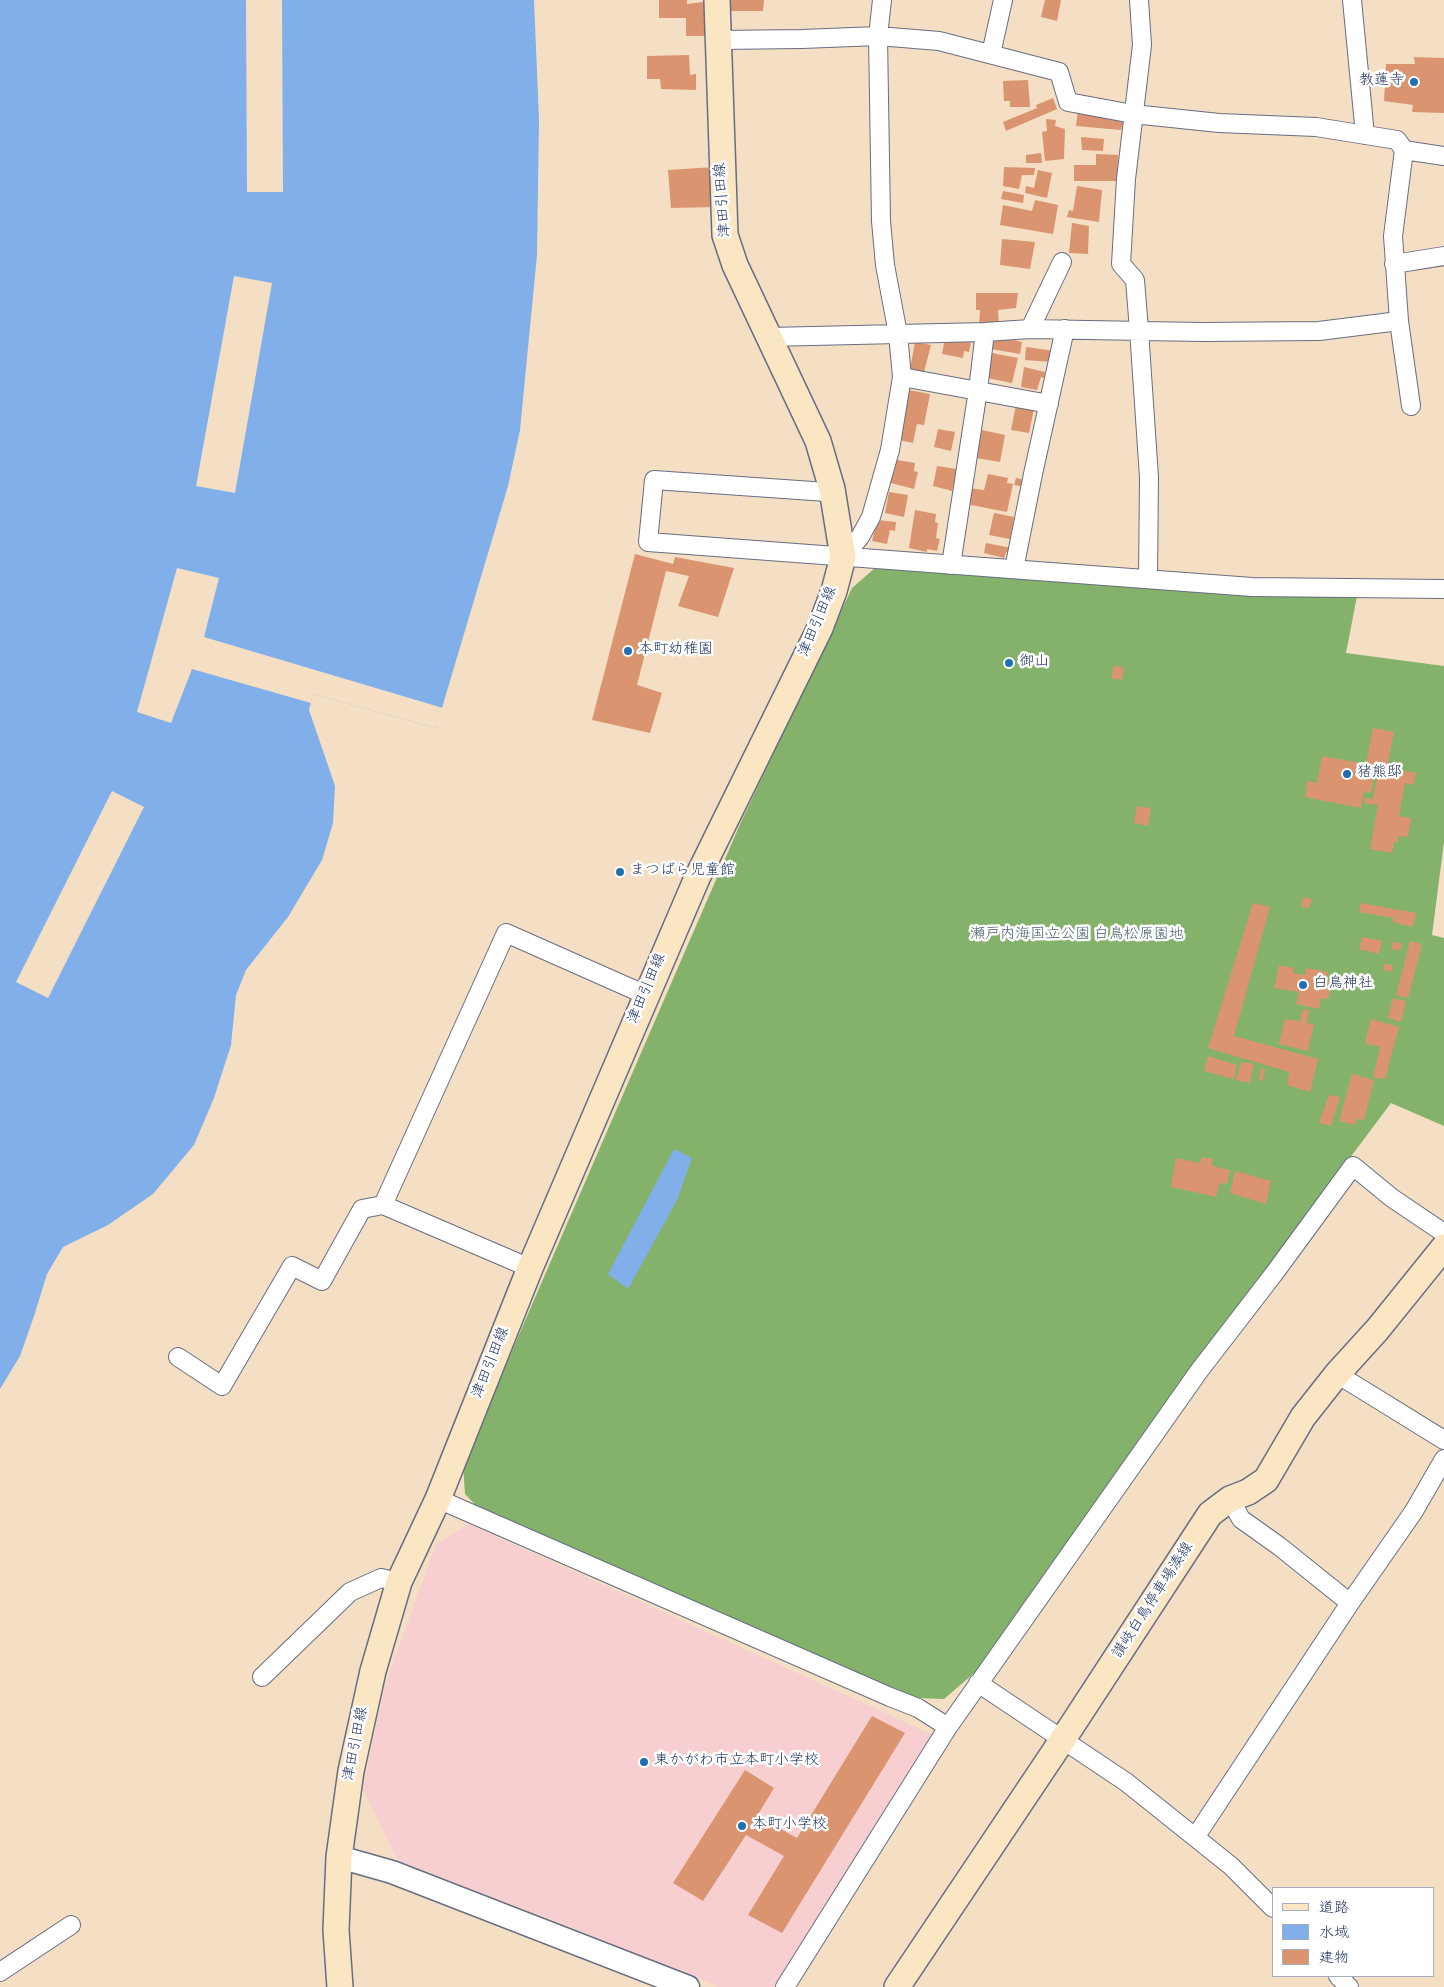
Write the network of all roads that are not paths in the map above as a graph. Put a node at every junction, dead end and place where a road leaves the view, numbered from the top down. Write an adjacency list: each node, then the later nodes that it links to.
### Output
1 (717, 0): 7 (main road, 津田引田線)
2 (882, 0): 6 (street)
3 (1003, 0): 8 (street)
4 (1139, 0): 9 (street)
5 (1352, 0): 10 (street)
6 (878, 36): 7 (street); 8 (street); 21 (street)
7 (718, 40): 22 (main road, 津田引田線)
8 (991, 54): 9 (street)
9 (1133, 114): 10 (street); 19 (street)
10 (1364, 136): 11 (street)
11 (1404, 150): 12 (street); 15 (street)
12 (1444, 156)
13 (1444, 256): 15 (street)
14 (1062, 262): 17 (street)
15 (1394, 264): 16 (street)
16 (1399, 321): 19 (street); 26 (street)
17 (1030, 329): 18 (street); 20 (street)
18 (1065, 329): 19 (street); 25 (street)
19 (1139, 330): 31 (street)
20 (985, 332): 21 (street); 24 (street)
21 (898, 334): 22 (street); 23 (street)
22 (769, 337): 27 (main road, 津田引田線)
23 (902, 377): 24 (street); 28 (street)
24 (978, 390): 25 (street); 29 (street)
25 (1049, 404): 30 (street)
26 (1411, 406)
27 (832, 489): 28 (main road, 津田引田線); 28 (street)
28 (843, 557): 29 (street); 33 (main road, 津田引田線)
29 (950, 565): 30 (street)
30 (1014, 569): 31 (street)
31 (1148, 578): 32 (street)
32 (1444, 590)
33 (646, 995): 34 (street); 37 (main road, 津田引田線)
34 (383, 1205): 37 (street); 38 (street)
35 (1444, 1233): 47 (street)
36 (1444, 1247): 39 (main road, 讃岐白鳥停車場湊線)
37 (530, 1268): 42 (main road, 津田引田線)
38 (178, 1358)
39 (1337, 1374): 40 (street); 43 (main road, 讃岐白鳥停車場湊線)
40 (1444, 1440)
41 (1444, 1459): 45 (street)
42 (438, 1499): 44 (main road, 津田引田線); 48 (street)
43 (1230, 1499): 45 (street); 49 (main road, 讃岐白鳥停車場湊線)
44 (399, 1582): 46 (street); 51 (main road, 津田引田線)
45 (1350, 1603): 50 (street)
46 (262, 1677)
47 (978, 1683): 48 (street); 49 (street)
48 (948, 1726): 58 (street)
49 (1062, 1739): 50 (street); 59 (main road, 讃岐白鳥停車場湊線)
50 (1196, 1836): 52 (street)
51 (340, 1857): 56 (main road, 津田引田線); 57 (street)
52 (1272, 1907)
53 (70, 1925): 54 (street)
54 (0, 1972)
55 (1339, 1977): 60 (street)
56 (340, 1987)
57 (688, 1987)
58 (785, 1987)
59 (897, 1987)
60 (1349, 1987)

